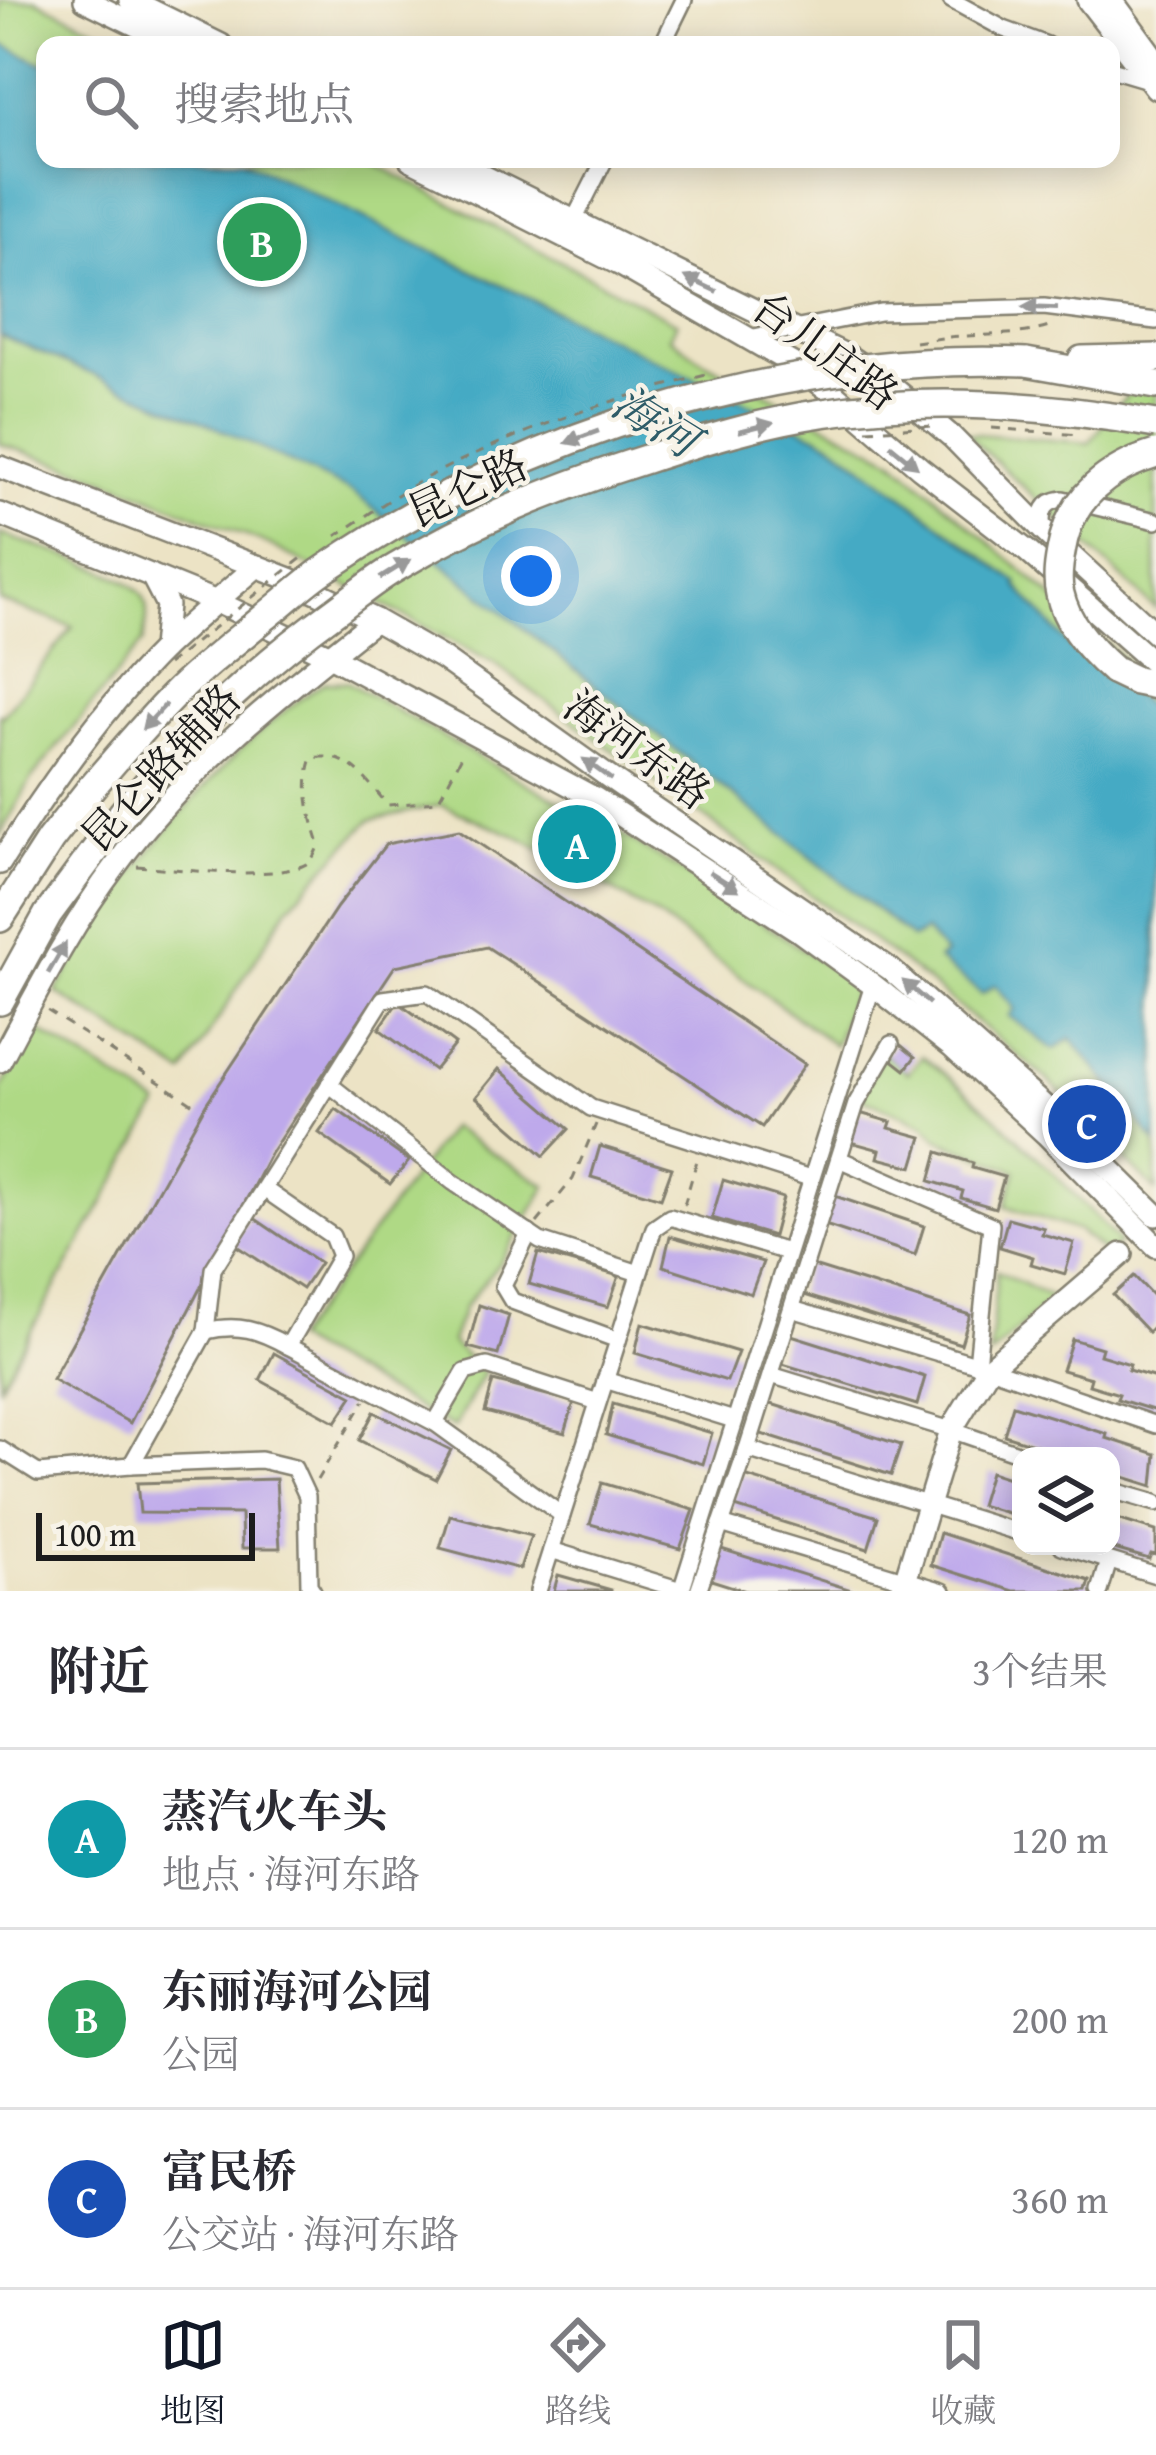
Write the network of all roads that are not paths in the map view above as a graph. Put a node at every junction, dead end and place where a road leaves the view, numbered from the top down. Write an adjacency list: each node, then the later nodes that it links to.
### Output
1 (85, 0): 9 (main road)
2 (130, 0): 10 (main road)
3 (684, 0): 11 (street)
4 (951, 0): 12 (street)
5 (1088, 0): 13 (main road)
6 (1108, 0): 16 (highway)
7 (1124, 0): 8 (highway)
8 (1156, 34)
9 (159, 36)
10 (203, 36)
11 (666, 36)
12 (1023, 36)
13 (1118, 36)
14 (1120, 38): 16 (main road)
15 (1120, 71): 16 (street)
16 (1154, 78)
17 (431, 168): 20 (main road, 台儿庄路)
18 (465, 168): 20 (main road, 台儿庄路)
19 (600, 168): 20 (street)
20 (570, 229): 22 (main road, 台儿庄路, one-way to 20); 23 (main road, 台儿庄路)
21 (1150, 316): 22 (street, one-way to 22)
22 (794, 328): 23 (street); 32 (main road, 台儿庄路)
23 (749, 338): 42 (main road, 台儿庄路, one-way to 42)
24 (1156, 358): 25 (highway)
25 (1026, 362): 26 (highway, 昆仑路); 47 (highway, 昆仑路, one-way to 47, bridge)
26 (1156, 385)
27 (1156, 424): 49 (highway, 昆仑路, one-way to 27, bridge)
28 (1156, 454): 45 (highway, bridge)
29 (0, 467): 33 (main road, 海河东路)
30 (0, 514): 34 (main road, 海河东路)
31 (1156, 521): 32 (street)
32 (1043, 530): 39 (main road, 台儿庄路)
33 (257, 566): 35 (main road, 海河东路); 37 (main road, 昆仑路辅路)
34 (151, 575): 37 (main road, 海河东路); 40 (main road)
35 (290, 579): 36 (main road, 海河东路); 37 (main road)
36 (341, 604): 38 (main road, 海河东路); 41 (main road)
37 (212, 606): 40 (main road, 昆仑路辅路); 41 (main road, 海河东路)
38 (375, 620): 41 (main road); 56 (main road, 海河东路, one-way to 38)
39 (1156, 634)
40 (163, 650): 46 (main road, 昆仑路辅路)
41 (328, 654): 43 (main road, 昆仑路辅路); 44 (main road, 海河东路)
42 (1156, 665)
43 (309, 673): 44 (main road); 51 (main road, 昆仑路辅路, one-way to 43)
44 (368, 676): 48 (main road, 海河东路, one-way to 48)
45 (1156, 685)
46 (0, 863)
47 (0, 918)
48 (873, 985): 54 (street); 58 (main road, 海河东路)
49 (0, 1001)
50 (891, 1044): 53 (street)
51 (0, 1061)
52 (329, 1084): 54 (street); 55 (street); 57 (street)
53 (839, 1159): 62 (street); 66 (street)
54 (810, 1178): 59 (street)
55 (264, 1189): 63 (street); 65 (street)
56 (1156, 1215)
57 (529, 1234): 61 (street); 64 (street)
58 (1156, 1246)
59 (787, 1252): 61 (street); 70 (street)
60 (1123, 1254): 66 (main road)
61 (639, 1273): 64 (street)
62 (792, 1309): 66 (street); 67 (street)
63 (206, 1330): 65 (street); 77 (street)
64 (618, 1340): 68 (street)
65 (288, 1346): 71 (street)
66 (983, 1367): 72 (street); 73 (main road)
67 (771, 1375): 73 (street); 75 (street)
68 (605, 1380): 69 (street); 70 (street)
69 (598, 1402): 71 (street); 81 (street)
70 (734, 1420): 91 (street)
71 (435, 1423): 81 (street)
72 (1156, 1425)
73 (952, 1430): 76 (street); 80 (main road)
74 (0, 1449): 77 (street)
75 (747, 1449): 80 (street); 82 (street)
76 (1012, 1451)
77 (131, 1465): 89 (street)
78 (1120, 1493): 79 (street)
79 (1156, 1503)
80 (928, 1505): 83 (street); 88 (main road)
81 (562, 1515): 84 (street)
82 (722, 1524): 88 (street); 92 (street)
83 (1012, 1530)
84 (551, 1550): 90 (street); 91 (street)
85 (1090, 1555): 86 (street)
86 (1109, 1561): 87 (street); 94 (street)
87 (1156, 1575)
88 (904, 1585): 93 (street)
89 (313, 1591)
90 (538, 1591)
91 (681, 1591)
92 (698, 1591)
93 (944, 1591)
94 (1100, 1591)

